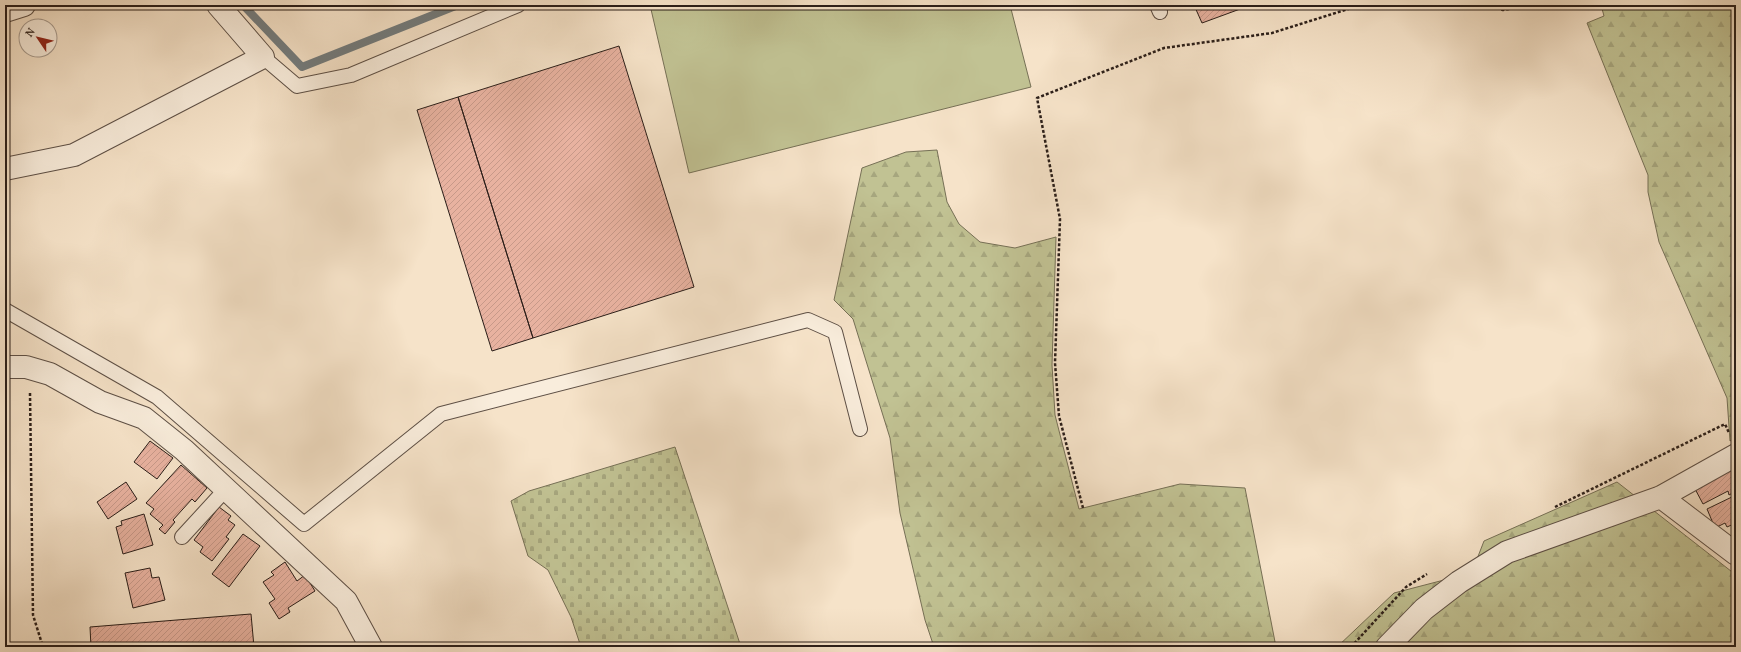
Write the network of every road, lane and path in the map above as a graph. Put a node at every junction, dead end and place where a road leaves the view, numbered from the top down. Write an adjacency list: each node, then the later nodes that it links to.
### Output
1 (24, 5): 9 (street)
2 (218, 5): 10 (street)
3 (518, 5): 10 (lane)
4 (1361, 5): 19 (path)
5 (1487, 5): 8 (path)
6 (1501, 5): 8 (path)
7 (1531, 5): 8 (path)
8 (1503, 10)
9 (5, 11)
10 (263, 57): 11 (street)
11 (5, 169)
12 (5, 310): 15 (lane)
13 (5, 367): 14 (street)
14 (30, 368): 17 (street); 22 (path)
15 (860, 429)
16 (1736, 455): 18 (street)
17 (226, 489): 20 (lane); 23 (street)
18 (1661, 497): 21 (street); 24 (street)
19 (1083, 508)
20 (182, 537)
21 (1736, 554)
22 (43, 647)
23 (371, 647)
24 (1387, 647)

